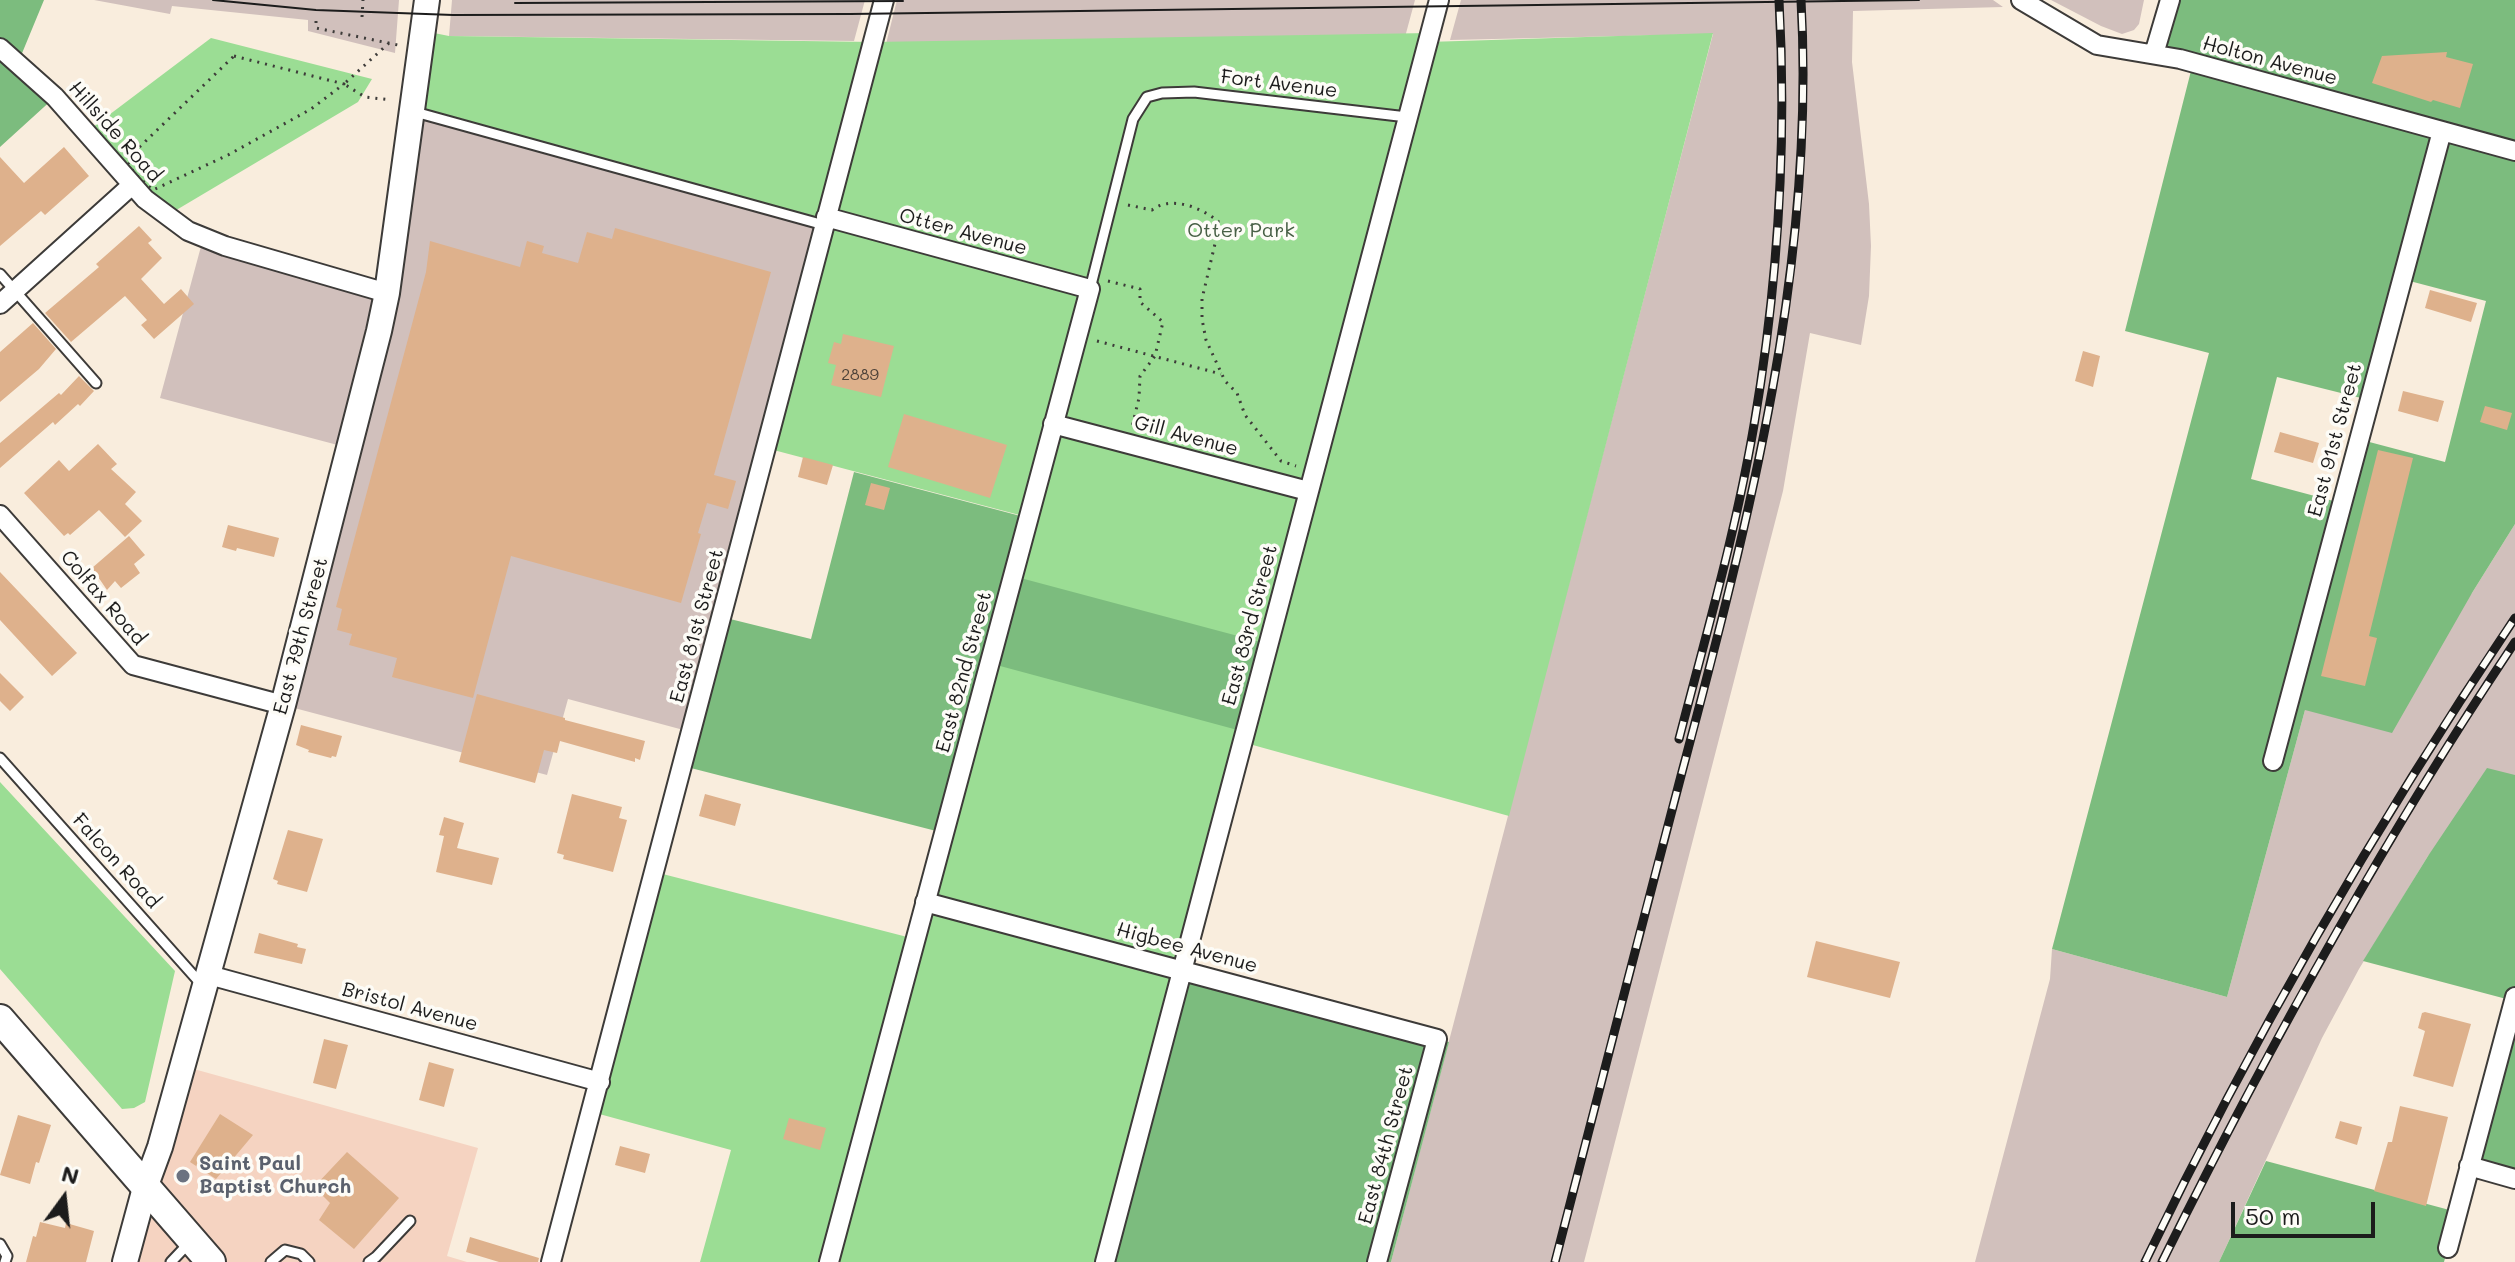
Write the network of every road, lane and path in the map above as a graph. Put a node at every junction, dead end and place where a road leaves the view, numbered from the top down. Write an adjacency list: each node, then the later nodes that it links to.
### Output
1 (363, 0): 7 (path)
2 (427, 0): 16 (main road, East 79th Street)
3 (884, 0): 24 (street, East 81st Street)
4 (1439, 0): 17 (street, East 83rd Street)
5 (2021, 0): 12 (street, Holton Avenue)
6 (2170, 0): 12 (street)
7 (362, 17)
8 (316, 21): 9 (path)
9 (389, 43): 10 (path); 13 (path)
10 (398, 45)
11 (0, 48): 21 (street, Hillside Road)
12 (2154, 54): 18 (street, Holton Avenue)
13 (344, 84): 15 (path); 20 (path); 22 (path)
14 (1147, 97): 17 (lane, Fort Avenue); 27 (lane, East 82nd Street)
15 (391, 100)
16 (413, 112): 24 (lane); 29 (main road, East 79th Street)
17 (1407, 117): 38 (street, East 83rd Street)
18 (2442, 131): 19 (street, Holton Avenue); 42 (street, East 91st Street)
19 (2515, 151)
20 (126, 160)
21 (132, 185): 28 (street); 29 (street, Hillside Road)
22 (153, 190)
23 (1128, 205): 33 (path)
24 (825, 221): 27 (street, Otter Avenue); 49 (street, East 81st Street)
25 (0, 274): 28 (lane)
26 (1108, 281): 32 (path)
27 (1090, 289): 35 (street, East 82nd Street)
28 (15, 291): 30 (street); 34 (lane)
29 (387, 293): 40 (main road, East 79th Street)
30 (0, 304)
31 (1093, 341): 32 (path)
32 (1155, 356): 33 (path); 36 (path)
33 (1222, 375): 37 (path)
34 (96, 383)
35 (1053, 424): 38 (street, Gill Avenue); 43 (street, East 82nd Street)
36 (1132, 429)
37 (1296, 466)
38 (1308, 491): 44 (street, East 83rd Street)
39 (0, 515): 40 (street, Colfax Road)
40 (283, 705): 45 (main road, East 79th Street)
41 (0, 758): 45 (lane, Falcon Road)
42 (2273, 761)
43 (925, 902): 44 (street, Higbee Avenue); 65 (street, East 82nd Street)
44 (1182, 970): 48 (street, Higbee Avenue); 66 (street, East 83rd Street)
45 (207, 982): 49 (street, Bristol Avenue); 52 (main road, East 79th Street)
46 (2515, 997): 50 (street)
47 (0, 1019): 52 (main road)
48 (1437, 1039): 67 (street, East 84th Street)
49 (600, 1082): 64 (street, East 81st Street)
50 (2469, 1166): 51 (street); 56 (street)
51 (2515, 1179)
52 (145, 1188): 54 (main road); 58 (main road, East 79th Street)
53 (410, 1221): 63 (lane)
54 (192, 1240): 59 (lane); 60 (main road)
55 (0, 1244): 57 (lane)
56 (2448, 1248)
57 (5, 1262)
58 (125, 1262)
59 (171, 1262)
60 (211, 1262)
61 (271, 1262): 62 (lane)
62 (309, 1262)
63 (369, 1262)
64 (551, 1262)
65 (829, 1262)
66 (1105, 1262)
67 (1377, 1262)

